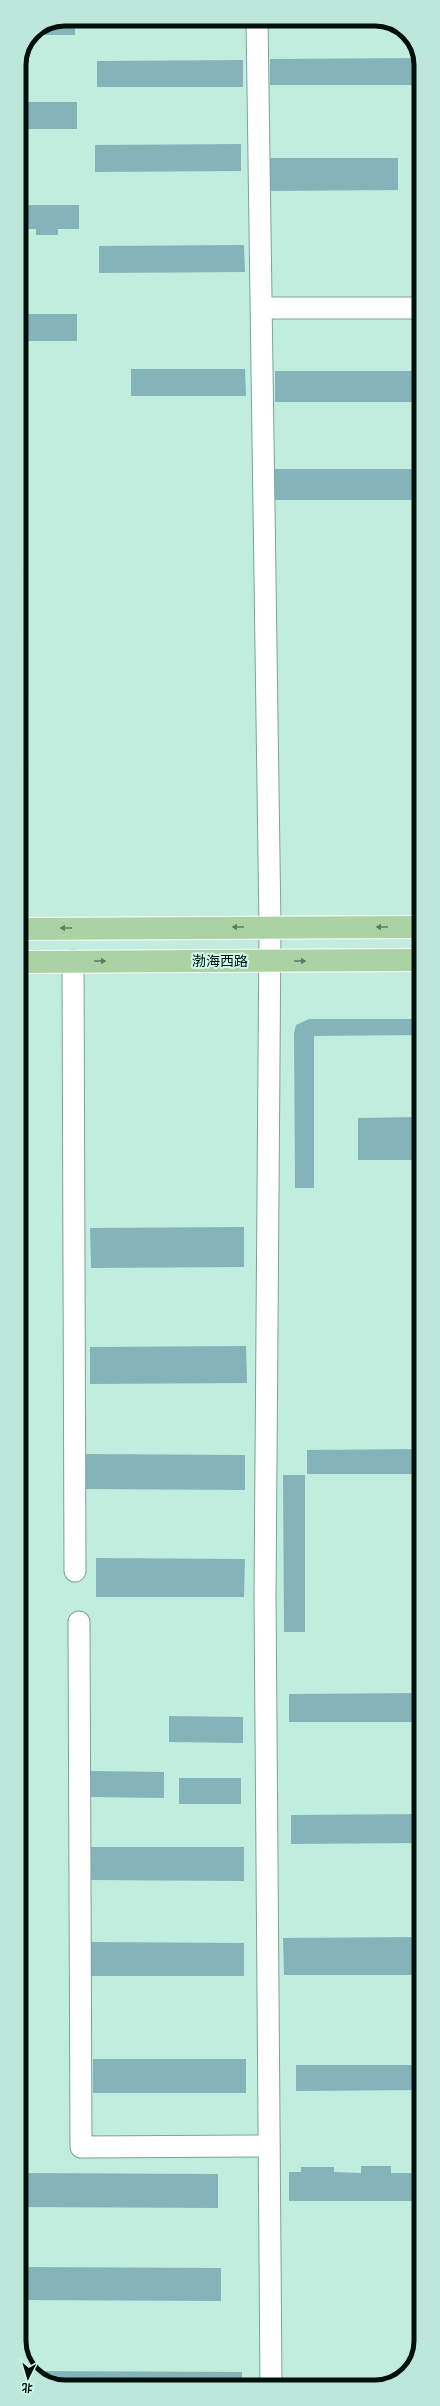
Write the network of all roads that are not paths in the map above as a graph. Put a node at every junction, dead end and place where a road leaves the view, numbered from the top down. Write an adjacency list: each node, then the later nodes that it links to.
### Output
1 (258, 26): 2 (street)
2 (262, 308): 3 (street); 4 (street)
3 (414, 308)
4 (270, 927): 5 (main road, one-way to 4); 6 (main road, one-way to 6); 9 (street)
5 (414, 927)
6 (26, 929)
7 (414, 960): 9 (main road, 渤海西路, one-way to 7)
8 (73, 961): 9 (main road, 渤海西路, one-way to 9); 10 (main road, 渤海西路); 11 (street)
9 (269, 961): 13 (street)
10 (26, 962)
11 (75, 1571)
12 (79, 1622): 13 (street)
13 (269, 2146): 14 (street)
14 (271, 2380)

